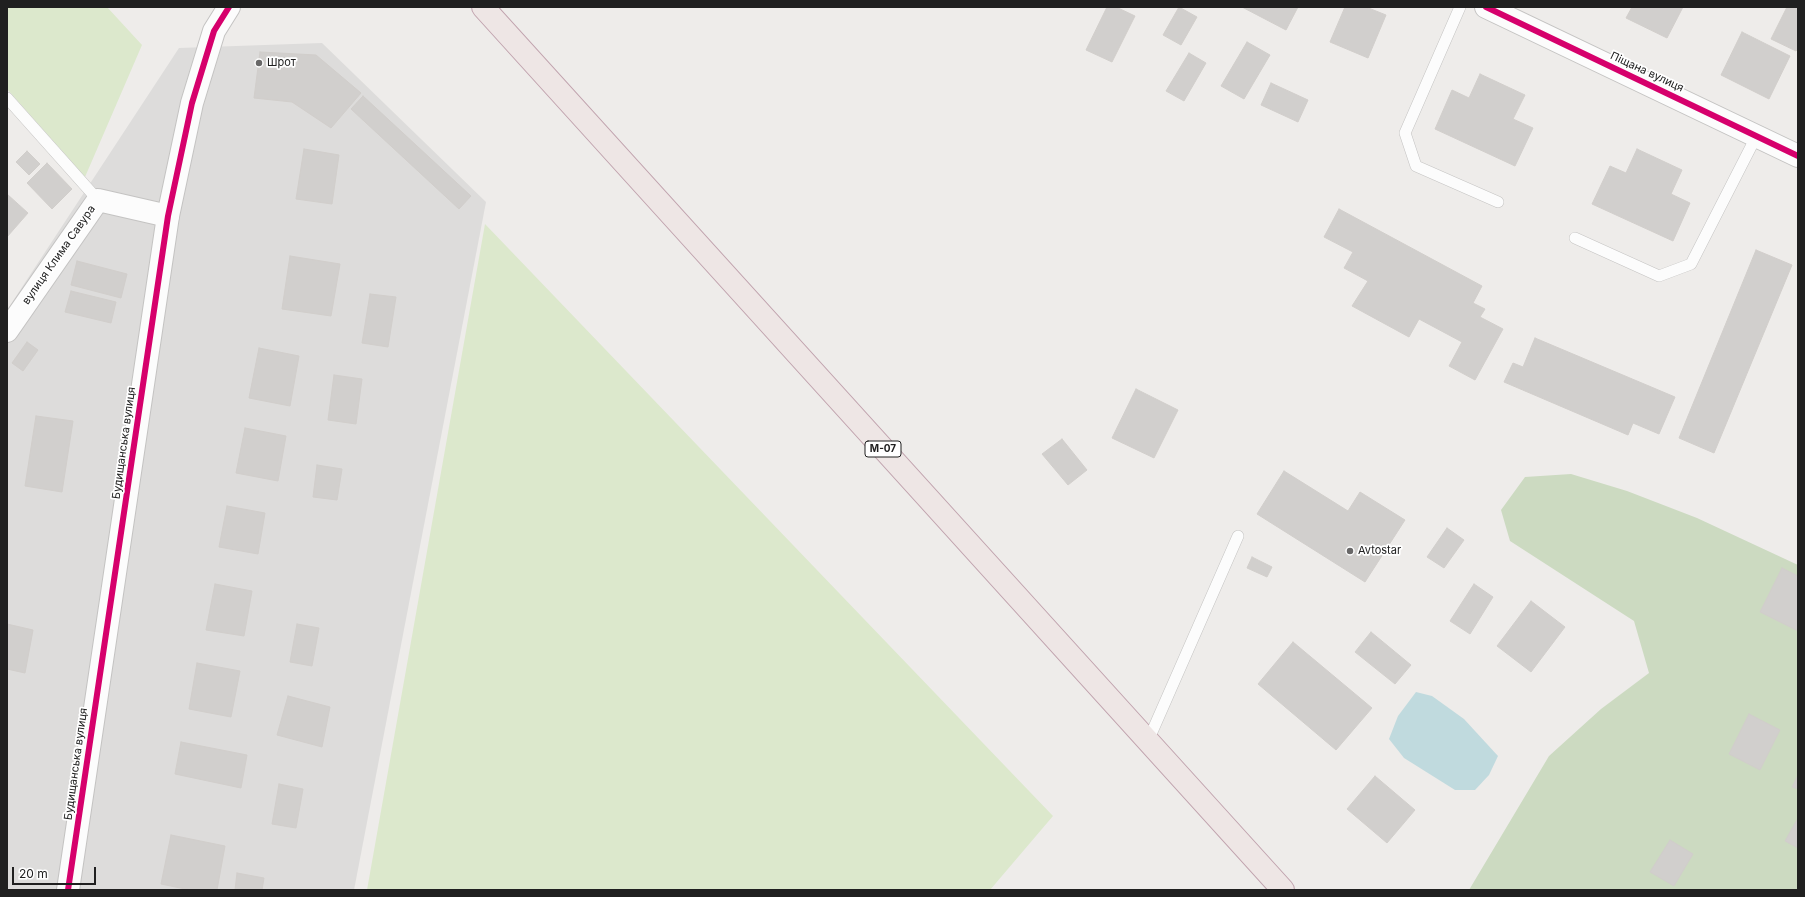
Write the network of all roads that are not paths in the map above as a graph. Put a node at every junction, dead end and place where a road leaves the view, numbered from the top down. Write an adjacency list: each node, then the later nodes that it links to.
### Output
1 (229, 7): 10 (street, Будищанська вулиця)
2 (483, 7): 14 (highway, М-07)
3 (1460, 7): 9 (lane)
4 (1486, 7): 6 (street, Піщана вулиця)
5 (7, 98): 8 (lane)
6 (1757, 135): 7 (street, Піщана вулиця); 11 (lane)
7 (1798, 156)
8 (98, 200): 10 (street, вулиця Клима Савура); 12 (street, вулиця Клима Савура)
9 (1498, 202)
10 (168, 216): 15 (street, Будищанська вулиця)
11 (1575, 238)
12 (7, 331)
13 (1238, 536): 14 (lane)
14 (1148, 741): 16 (highway, М-07)
15 (68, 890)
16 (1283, 890)

